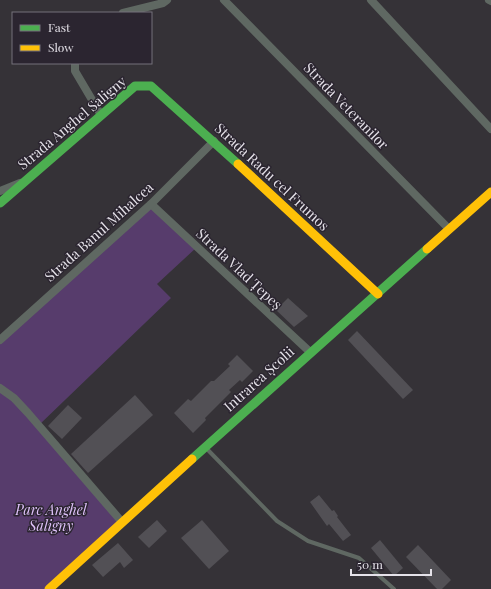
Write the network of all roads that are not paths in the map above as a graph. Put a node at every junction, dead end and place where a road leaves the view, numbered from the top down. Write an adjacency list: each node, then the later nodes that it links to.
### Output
1 (167, 0): 4 (street)
2 (224, 0): 15 (street, Strada Veteranilor)
3 (371, 0): 8 (street)
4 (126, 12)
5 (75, 64): 7 (street)
6 (145, 84): 7 (street, Strada Anghel Saligny); 9 (street, Strada Radu cel Frumos)
7 (101, 115): 10 (street, Strada Anghel Saligny)
8 (491, 129)
9 (214, 141): 14 (street, Strada Banul Mihalcea); 16 (street, Strada Radu cel Frumos)
10 (24, 181): 11 (street); 13 (street, Strada Anghel Saligny)
11 (0, 191)
12 (491, 192): 15 (street, Intrarea Școlii)
13 (0, 203)
14 (151, 204): 17 (street, Strada Banul Mihalcea); 18 (street, Strada Vlad Țepeș)
15 (450, 229): 16 (street, Intrarea Școlii)
16 (378, 294): 18 (street, Intrarea Școlii)
17 (0, 340)
18 (310, 352): 20 (street, Intrarea Școlii)
19 (0, 388): 21 (street)
20 (205, 447): 21 (street, Intrarea Școlii); 23 (lane)
21 (122, 522): 22 (street, Intrarea Școlii)
22 (49, 589)
23 (394, 589)

